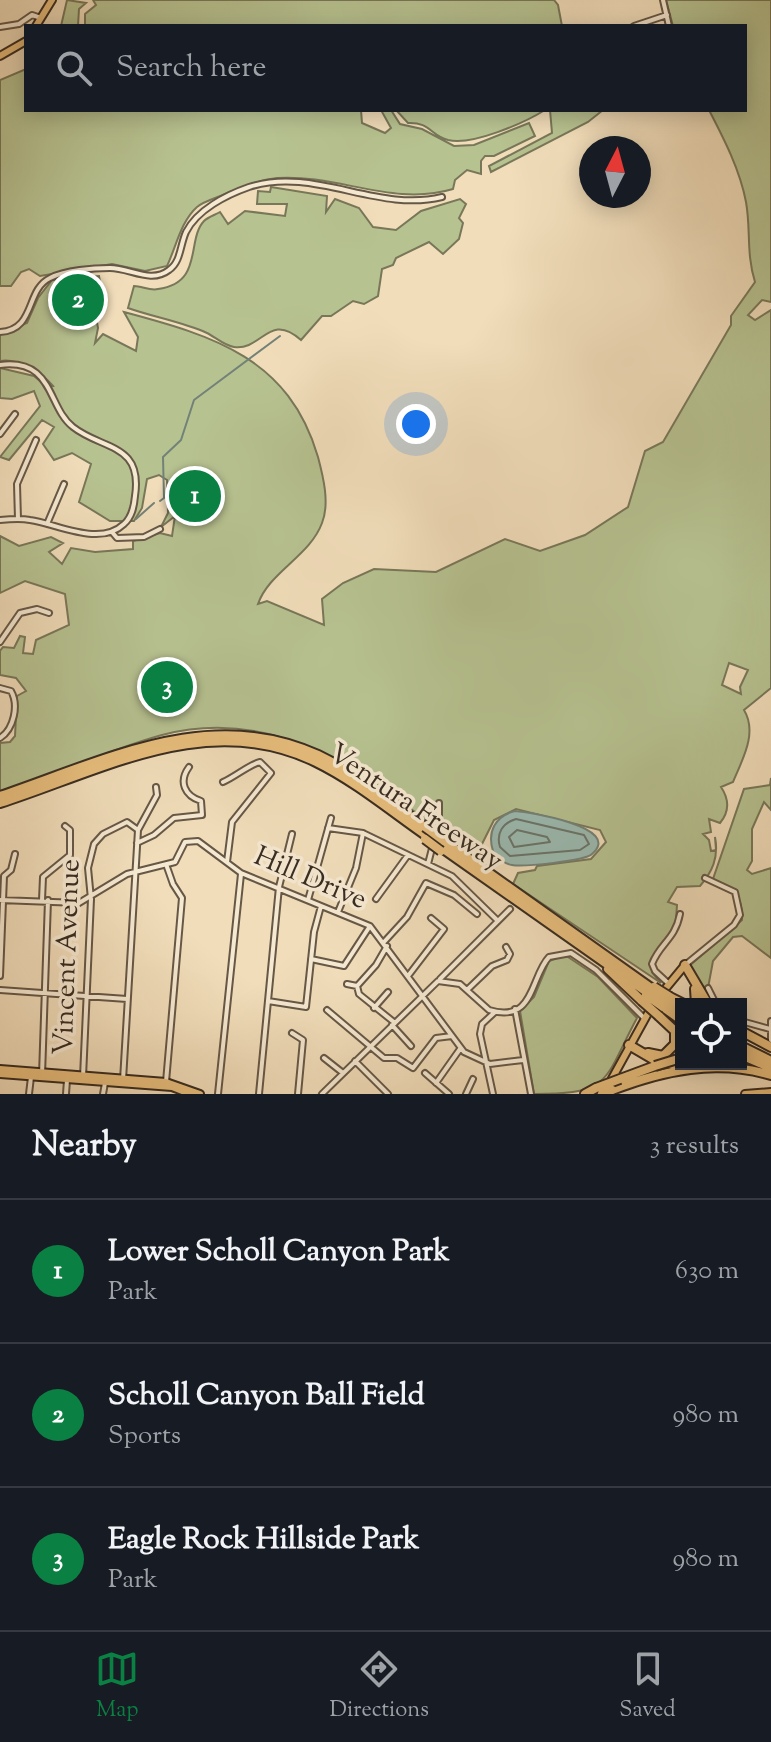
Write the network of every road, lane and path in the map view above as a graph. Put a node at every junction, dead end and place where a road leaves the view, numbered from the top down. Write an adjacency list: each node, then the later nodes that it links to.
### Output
1 (52, 0): 4 (main road)
2 (663, 0): 3 (street)
3 (667, 15): 6 (street); 7 (street)
4 (41, 18): 5 (main road); 8 (street)
5 (37, 24)
6 (640, 24)
7 (669, 24)
8 (0, 27)
9 (24, 42): 10 (main road)
10 (0, 56)
11 (442, 197): 12 (street)
12 (0, 332)
13 (0, 365): 22 (street)
14 (15, 414): 15 (street)
15 (0, 434)
16 (36, 440): 18 (street)
17 (64, 484): 20 (street)
18 (18, 519): 19 (street); 20 (street)
19 (0, 520)
20 (47, 524): 22 (street)
21 (160, 529): 22 (street)
22 (112, 532)
23 (49, 613): 24 (street)
24 (0, 642)
25 (0, 688): 26 (street)
26 (0, 738)
27 (189, 767): 39 (street)
28 (223, 782): 42 (street)
29 (156, 787): 35 (street)
30 (0, 801): 37 (highway, Ventura Freeway); 37 (highway, Ventura Freeway)
31 (439, 803): 43 (street)
32 (331, 818): 34 (street)
33 (65, 826): 54 (street)
34 (328, 828): 36 (street); 55 (street)
35 (138, 830): 39 (street); 51 (street, Vincent Avenue)
36 (363, 833): 41 (street); 59 (street)
37 (425, 833): 46 (highway, Ventura Freeway, bridge)
38 (292, 834): 49 (street)
39 (137, 843): 45 (street)
40 (15, 854): 53 (street)
41 (408, 855): 43 (street); 52 (street)
42 (227, 863): 44 (street, Hill Drive); 47 (street, Hill Drive)
43 (428, 864): 50 (street)
44 (167, 867): 45 (street); 133 (street)
45 (134, 871): 51 (street); 86 (street)
46 (480, 872): 79 (highway); 79 (highway, Ventura Freeway); 79 (highway, Ventura Freeway)
47 (241, 873): 49 (street, Hill Drive); 140 (street)
48 (705, 878): 68 (street)
49 (279, 887): 55 (street, Hill Drive); 87 (street)
50 (471, 894): 56 (street); 63 (street)
51 (91, 899): 54 (street); 82 (street, Vincent Avenue)
52 (376, 899)
53 (2, 900): 54 (street); 69 (street)
54 (45, 900): 80 (street)
55 (308, 900): 57 (street, Hill Drive)
56 (462, 901): 60 (street); 65 (street)
57 (321, 906): 59 (street, Hill Drive); 67 (street)
58 (510, 909): 63 (street)
59 (338, 912): 64 (street, Hill Drive)
60 (477, 914)
61 (680, 914): 73 (street)
62 (431, 918): 70 (street)
63 (498, 921): 71 (street)
64 (370, 926): 65 (street, Hill Drive); 67 (street)
65 (385, 944): 70 (street, Hill Drive); 74 (street)
66 (506, 947): 77 (street)
67 (311, 959): 87 (street)
68 (684, 966): 73 (main road); 83 (highway); 84 (highway)
69 (0, 976)
70 (408, 976): 81 (street, Hill Drive)
71 (438, 981): 77 (street); 81 (street)
72 (347, 984): 74 (street)
73 (669, 984): 95 (main road)
74 (357, 986): 90 (street)
75 (708, 988): 85 (street)
76 (0, 990): 80 (street)
77 (467, 990): 94 (street)
78 (388, 992): 90 (street)
79 (648, 992): 89 (highway, bridge); 89 (highway, bridge)
80 (45, 993): 82 (street); 125 (street)
81 (422, 995): 98 (street); 102 (street, Hill Drive)
82 (87, 996): 86 (street); 128 (street, Vincent Avenue)
83 (697, 998)
84 (704, 998)
85 (713, 998)
86 (127, 999): 131 (street)
87 (268, 1001): 141 (street)
88 (675, 1004): 89 (highway)
89 (665, 1005): 93 (highway); 105 (highway)
90 (374, 1008): 98 (street)
91 (515, 1009): 94 (street); 95 (street); 112 (street)
92 (327, 1010): 108 (street)
93 (675, 1011)
94 (495, 1012): 116 (street)
95 (644, 1018): 105 (main road)
96 (771, 1021): 99 (street)
97 (747, 1023): 99 (street)
98 (393, 1024): 107 (street); 108 (street)
99 (770, 1029): 104 (street)
100 (292, 1033): 142 (street)
101 (747, 1033): 104 (highway)
102 (452, 1036): 108 (street); 109 (street, Hill Drive)
103 (747, 1043): 104 (highway)
104 (770, 1043)
105 (629, 1045): 117 (highway); 134 (main road)
106 (747, 1045): 115 (highway)
107 (411, 1046)
108 (370, 1047): 114 (street)
109 (460, 1048): 116 (street, Hill Drive); 132 (street)
110 (324, 1058): 122 (street)
111 (747, 1058): 118 (highway)
112 (523, 1060): 116 (street); 148 (street)
113 (675, 1060): 134 (highway, bridge)
114 (355, 1061): 122 (street); 144 (street)
115 (771, 1061)
116 (490, 1064): 147 (street)
117 (675, 1065)
118 (771, 1068)
119 (747, 1069): 126 (highway)
120 (691, 1070): 134 (highway)
121 (0, 1072): 124 (main road)
122 (343, 1073): 143 (street)
123 (425, 1073): 132 (street)
124 (31, 1074): 125 (main road); 136 (street)
125 (42, 1074): 127 (main road)
126 (771, 1075)
127 (67, 1076): 128 (main road); 137 (street, Vincent Avenue)
128 (83, 1077): 129 (main road)
129 (105, 1079): 131 (main road); 138 (street)
130 (473, 1079): 146 (street)
131 (123, 1080): 133 (main road)
132 (436, 1083): 145 (street)
133 (166, 1084): 139 (main road)
134 (603, 1092): 149 (highway)
135 (771, 1092): 150 (main road)
136 (29, 1094)
137 (66, 1094)
138 (103, 1094)
139 (195, 1094)
140 (218, 1094)
141 (259, 1094)
142 (298, 1094)
143 (322, 1094)
144 (388, 1094)
145 (449, 1094)
146 (466, 1094)
147 (493, 1094)
148 (531, 1094)
149 (585, 1094)
150 (745, 1094)

